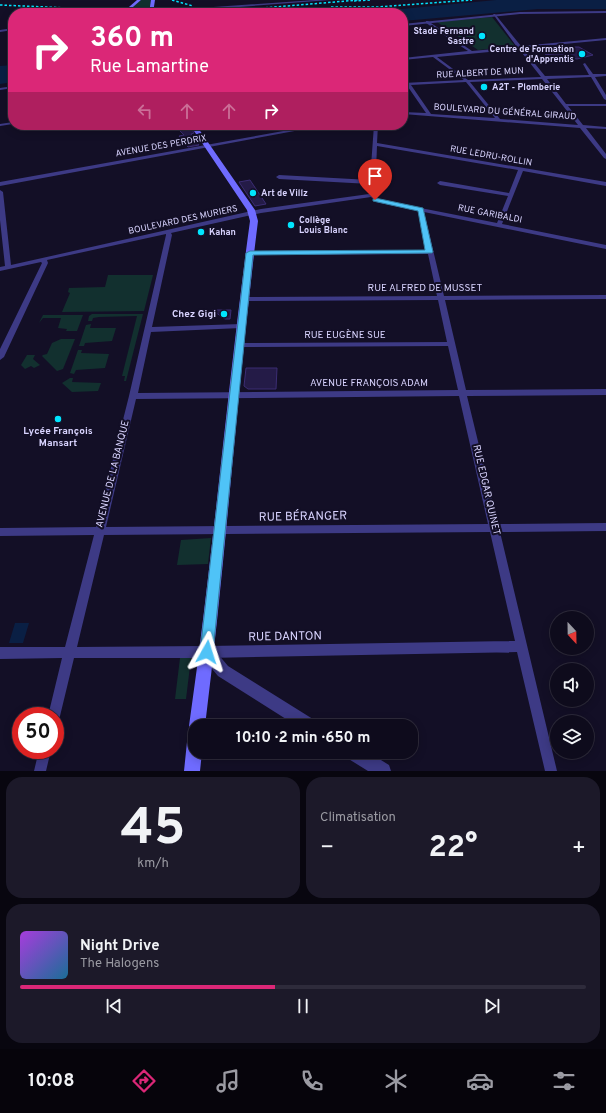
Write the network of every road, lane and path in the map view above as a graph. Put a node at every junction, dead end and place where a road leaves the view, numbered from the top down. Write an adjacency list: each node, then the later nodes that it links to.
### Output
1 (139, 0): 7 (main road)
2 (282, 0): 5 (street)
3 (328, 0): 5 (street)
4 (237, 3): 6 (street)
5 (285, 3): 6 (street)
6 (240, 7): 8 (street); 9 (street)
7 (129, 8)
8 (225, 8)
9 (228, 8)
10 (606, 12): 11 (street)
11 (494, 15): 12 (street); 15 (street)
12 (427, 22): 13 (street); 16 (street)
13 (408, 24)
14 (606, 39): 15 (street)
15 (520, 48): 16 (street); 22 (street)
16 (471, 52): 17 (street)
17 (434, 56): 18 (street); 23 (street)
18 (408, 59)
19 (585, 64): 21 (street)
20 (606, 75): 21 (street, RUE ALBERT DE MUN)
21 (592, 76): 22 (street, RUE ALBERT DE MUN); 26 (street)
22 (544, 78): 23 (street, RUE ALBERT DE MUN); 27 (street)
23 (467, 82): 24 (street, RUE ALBERT DE MUN); 31 (street)
24 (408, 84)
25 (408, 88): 30 (street)
26 (606, 99)
27 (565, 105): 28 (street); 32 (street)
28 (606, 105)
29 (408, 113): 30 (street, BOULEVARD DU GÉNÉRAL GIRAUD)
30 (429, 114): 31 (street, BOULEVARD DU GÉNÉRAL GIRAUD)
31 (498, 119): 32 (street, BOULEVARD DU GÉNÉRAL GIRAUD)
32 (582, 126): 33 (street, BOULEVARD DU GÉNÉRAL GIRAUD); 39 (street)
33 (606, 128)
34 (197, 130): 38 (main road)
35 (297, 130): 38 (street, AVENUE DES PERDRIX)
36 (375, 130): 37 (street)
37 (374, 144): 40 (street, RUE LEDRU-ROLLIN); 42 (street)
38 (208, 146): 44 (street, AVENUE DES PERDRIX); 50 (main road)
39 (605, 155)
40 (521, 170): 45 (street, RUE LEDRU-ROLLIN); 47 (street)
41 (279, 177): 42 (street)
42 (372, 182): 48 (street)
43 (440, 183): 47 (street)
44 (0, 184)
45 (606, 184)
46 (0, 192): 57 (street)
47 (511, 195): 51 (street)
48 (372, 196): 49 (street, RUE GARIBALDI); 50 (street, BOULEVARD DES MURIERS)
49 (421, 210): 51 (street, RUE GARIBALDI); 54 (street, RUE EDGAR QUINET)
50 (252, 214): 52 (street, BOULEVARD DES MURIERS); 55 (main road)
51 (499, 225): 53 (street, RUE GARIBALDI)
52 (168, 232): 56 (street, BOULEVARD DES MURIERS); 63 (street, AVENUE DE LA BANQUE)
53 (606, 247)
54 (429, 252): 55 (street); 60 (street, RUE EDGAR QUINET)
55 (250, 253): 61 (main road)
56 (44, 260): 57 (street, BOULEVARD DES MURIERS); 66 (street)
57 (8, 268): 58 (street, BOULEVARD DES MURIERS)
58 (0, 270)
59 (606, 297): 60 (street, RUE ALFRED DE MUSSET)
60 (441, 298): 61 (street, RUE ALFRED DE MUSSET); 64 (street, RUE EDGAR QUINET)
61 (244, 299): 62 (main road)
62 (241, 326): 63 (street); 65 (main road)
63 (147, 330): 70 (street, AVENUE DE LA BANQUE)
64 (451, 344): 65 (street, RUE EUGÈNE SUE); 68 (street, RUE EDGAR QUINET)
65 (239, 345): 69 (main road)
66 (0, 357)
67 (606, 392): 68 (street, AVENUE FRANÇOIS ADAM)
68 (463, 393): 69 (street, AVENUE FRANÇOIS ADAM); 72 (street, RUE EDGAR QUINET)
69 (234, 395): 70 (street, AVENUE FRANÇOIS ADAM); 74 (main road)
70 (133, 396): 73 (street, AVENUE DE LA BANQUE)
71 (606, 527): 72 (street, RUE BÉRANGER)
72 (495, 528): 74 (street, RUE BÉRANGER); 76 (street, RUE EDGAR QUINET)
73 (98, 530): 74 (street, RUE BÉRANGER); 75 (street, RUE BÉRANGER); 77 (street, AVENUE DE LA BANQUE)
74 (219, 531): 78 (main road)
75 (0, 532)
76 (522, 646): 78 (street, RUE DANTON); 89 (street, RUE EDGAR QUINET)
77 (69, 652): 78 (street, RUE DANTON); 79 (street, RUE DANTON); 80 (street, AVENUE DE LA BANQUE)
78 (207, 652): 81 (main road); 82 (street)
79 (0, 653)
80 (56, 707)
81 (198, 719)
82 (300, 719)
83 (43, 759): 86 (street)
84 (193, 759): 87 (main road)
85 (364, 759): 88 (street)
86 (40, 771)
87 (192, 771)
88 (383, 771)
89 (551, 771)

